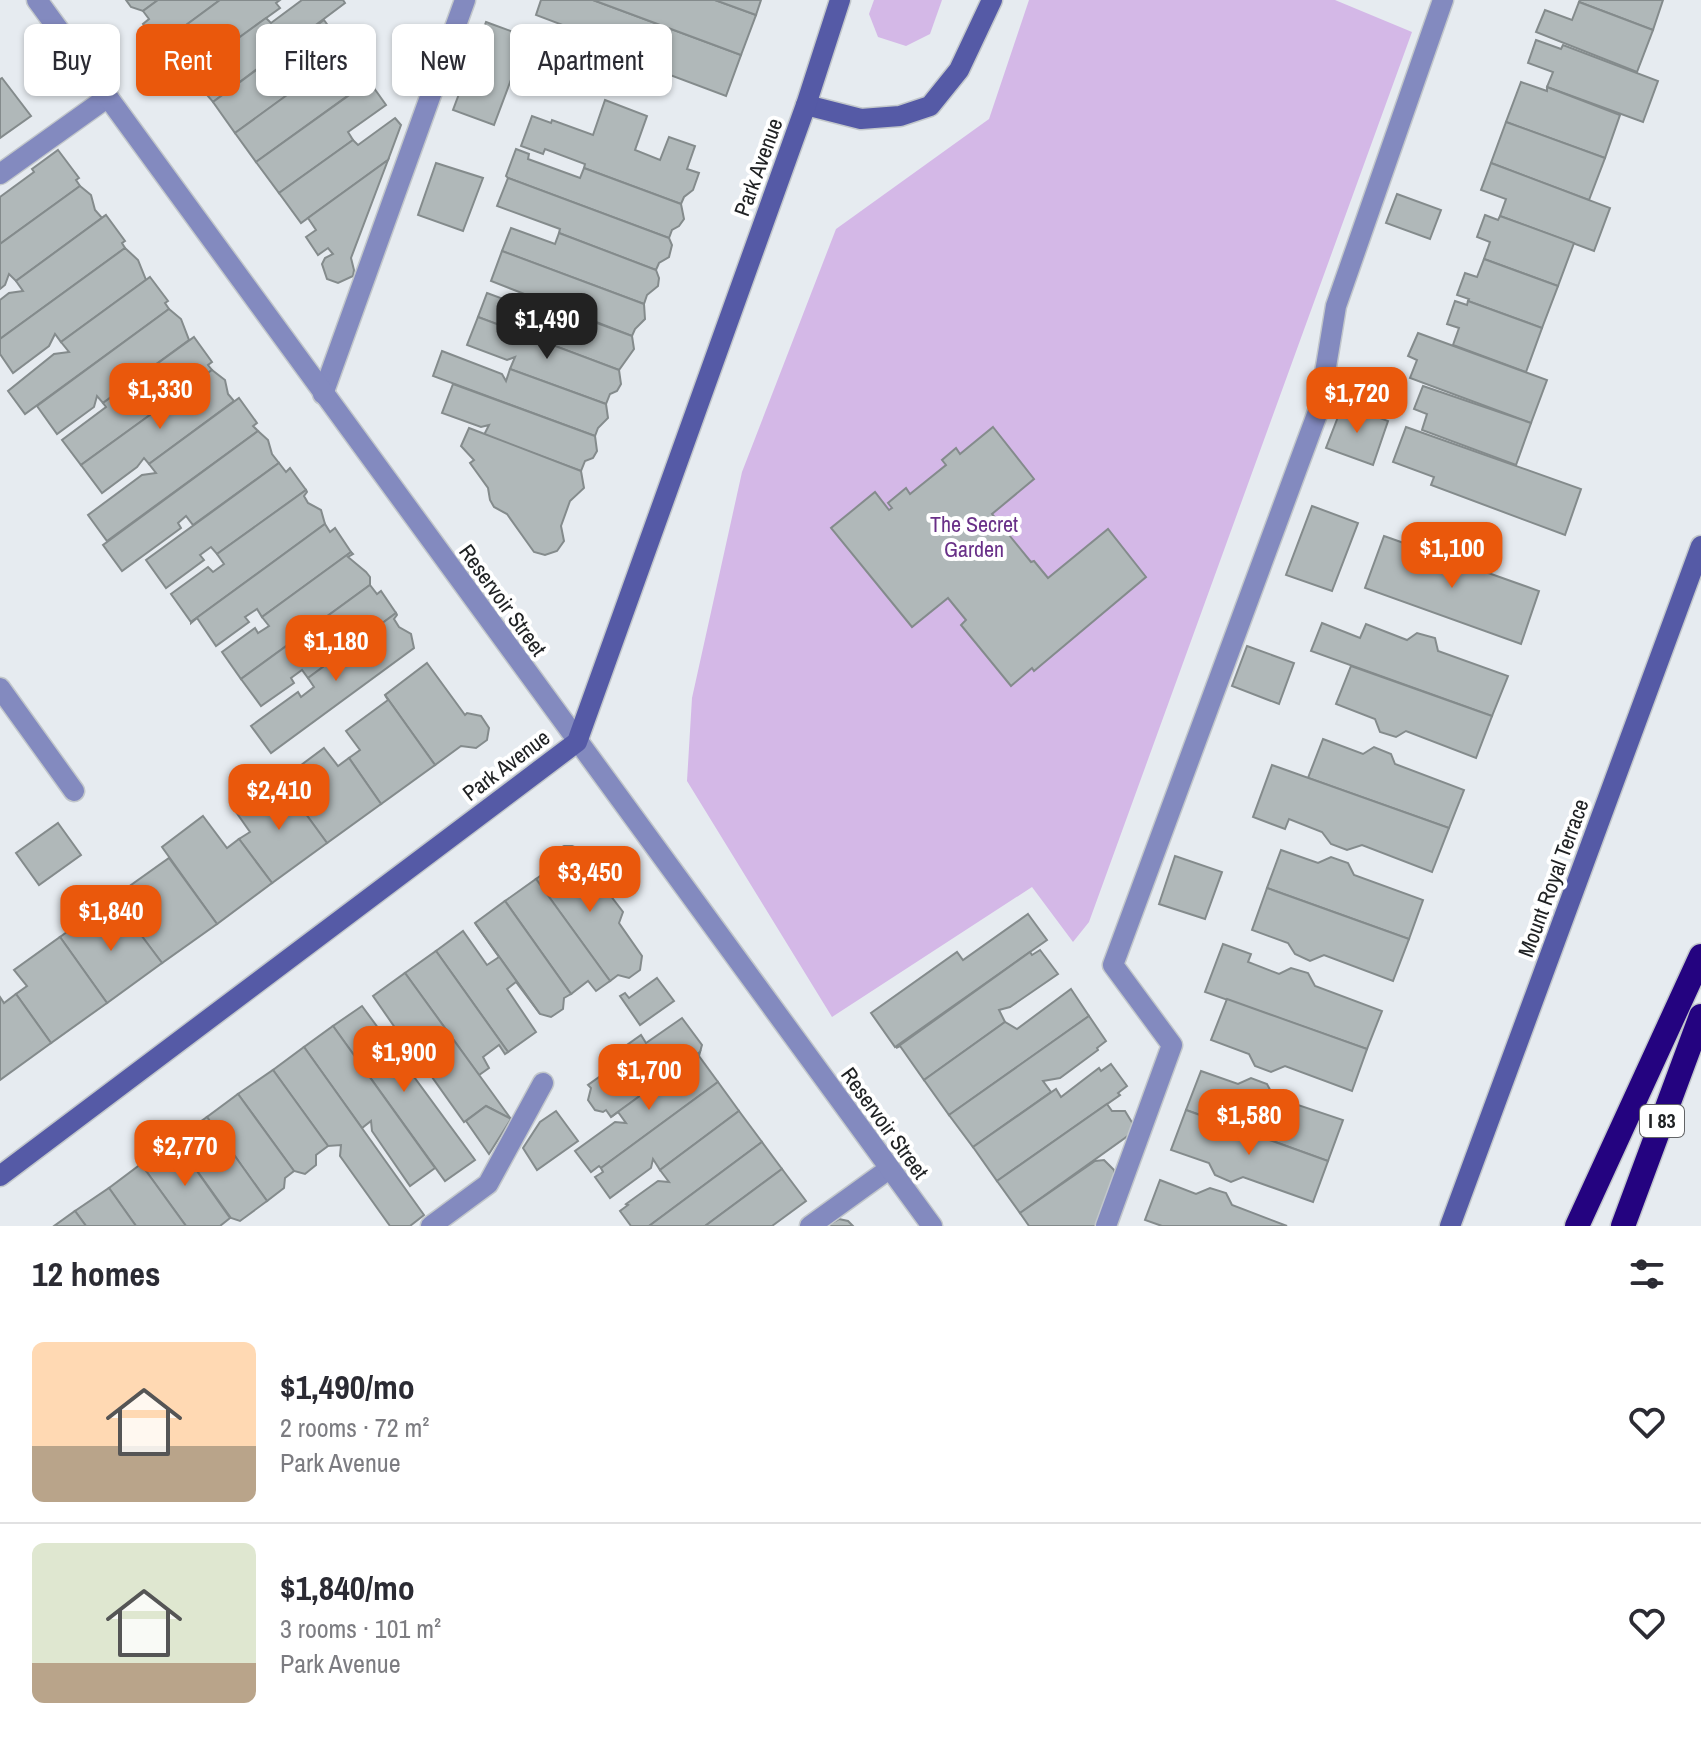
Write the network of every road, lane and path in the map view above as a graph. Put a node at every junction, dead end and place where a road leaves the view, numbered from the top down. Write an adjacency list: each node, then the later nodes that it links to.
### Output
1 (37, 0): 6 (street, Reservoir Street)
2 (465, 0): 9 (street)
3 (840, 0): 7 (street, Park Avenue)
4 (992, 0): 7 (street, Park Avenue)
5 (1443, 0): 22 (street)
6 (108, 97): 8 (street); 9 (street, Reservoir Street)
7 (806, 105): 12 (street, Park Avenue)
8 (0, 174)
9 (323, 394): 12 (street, Reservoir Street)
10 (1701, 546): 23 (street, Mount Royal Terrace)
11 (0, 688): 13 (street)
12 (577, 742): 17 (street, Reservoir Street); 18 (street, Park Avenue)
13 (74, 791)
14 (1701, 956): 24 (highway)
15 (1701, 1016): 25 (highway, I 83)
16 (543, 1083): 19 (street)
17 (889, 1169): 20 (street); 21 (street, Reservoir Street)
18 (0, 1176)
19 (431, 1226)
20 (810, 1226)
21 (932, 1226)
22 (1106, 1226)
23 (1450, 1226)
24 (1577, 1226)
25 (1623, 1226)

